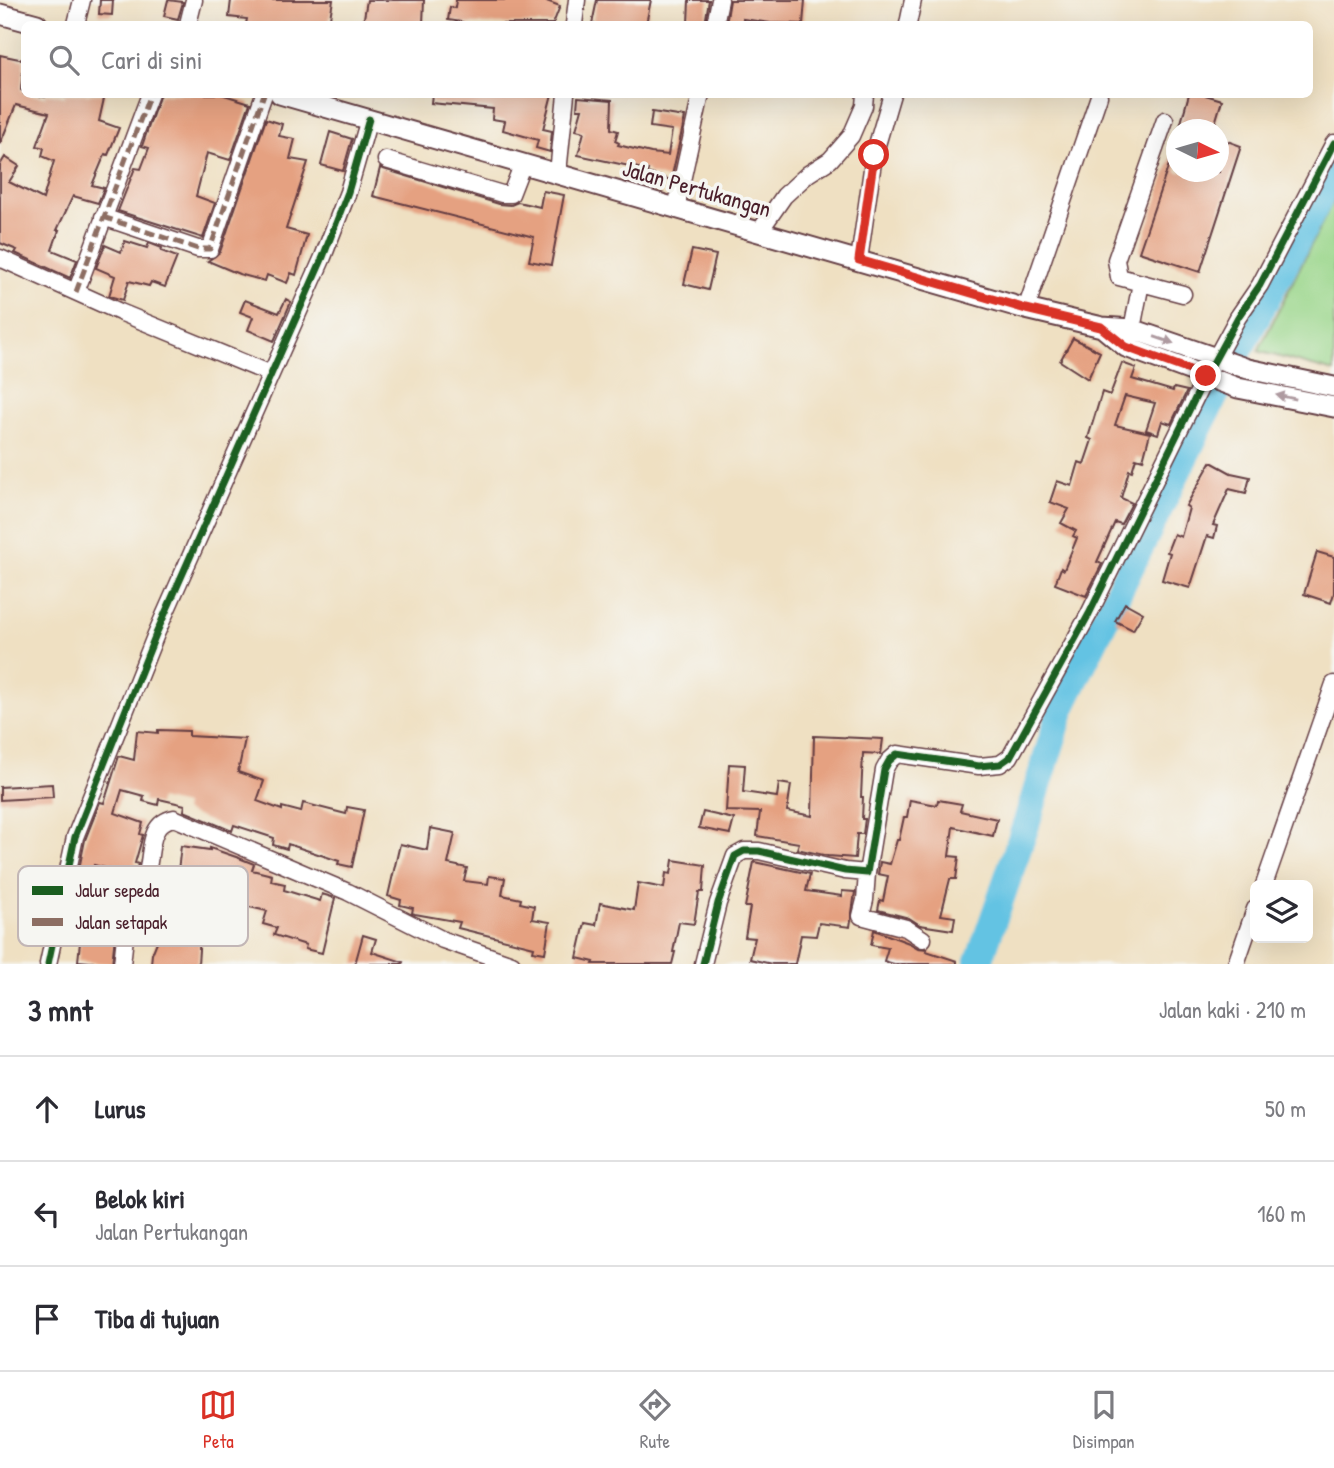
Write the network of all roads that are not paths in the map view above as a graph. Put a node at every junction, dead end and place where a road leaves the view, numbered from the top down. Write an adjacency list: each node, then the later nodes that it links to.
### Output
1 (82, 0): 8 (street)
2 (194, 0): 9 (street)
3 (577, 0): 10 (street)
4 (720, 0): 11 (street)
5 (913, 0): 12 (street)
6 (0, 14): 7 (main road)
7 (26, 21)
8 (77, 21)
9 (189, 21)
10 (574, 21)
11 (716, 21)
12 (909, 21)
13 (148, 98): 28 (street)
14 (263, 98): 28 (street)
15 (294, 98): 21 (main road, Jalan Pertukangan)
16 (566, 98): 26 (street)
17 (700, 98): 27 (street)
18 (865, 98): 29 (street)
19 (891, 98): 31 (street)
20 (1098, 98): 35 (street)
21 (369, 120): 25 (main road, Jalan Pertukangan); 39 (street)
22 (1165, 120): 32 (street)
23 (1334, 144): 38 (street)
24 (386, 160): 25 (street)
25 (523, 163): 26 (main road, Jalan Pertukangan)
26 (558, 173): 27 (main road, Jalan Pertukangan)
27 (676, 208): 29 (main road, Jalan Pertukangan)
28 (103, 217): 33 (street)
29 (759, 232): 31 (main road, Jalan Pertukangan)
30 (0, 258): 33 (street)
31 (859, 260): 35 (main road, Jalan Pertukangan)
32 (1142, 283): 34 (street); 37 (street)
33 (76, 292): 39 (street)
34 (1184, 294)
35 (1026, 309): 36 (main road, Jalan Pertukangan)
36 (1101, 327): 37 (main road, Jalan Pertukangan); 40 (main road, Jalan Pertukangan)
37 (1132, 329): 38 (main road, Jalan Pertukangan, one-way to 38)
38 (1221, 359): 40 (street); 41 (main road, Jalan Pertukangan)
39 (271, 374): 44 (street)
40 (1212, 378): 42 (main road, Jalan Pertukangan, one-way to 40); 46 (street)
41 (1334, 387)
42 (1334, 407)
43 (1334, 684): 47 (street)
44 (68, 866)
45 (147, 866): 54 (street)
46 (867, 873): 49 (street); 55 (street)
47 (1266, 880)
48 (1250, 923): 56 (street)
49 (923, 939)
50 (52, 946): 52 (street)
51 (124, 946): 53 (street)
52 (48, 964)
53 (122, 964)
54 (512, 964)
55 (703, 964)
56 (1236, 964)

